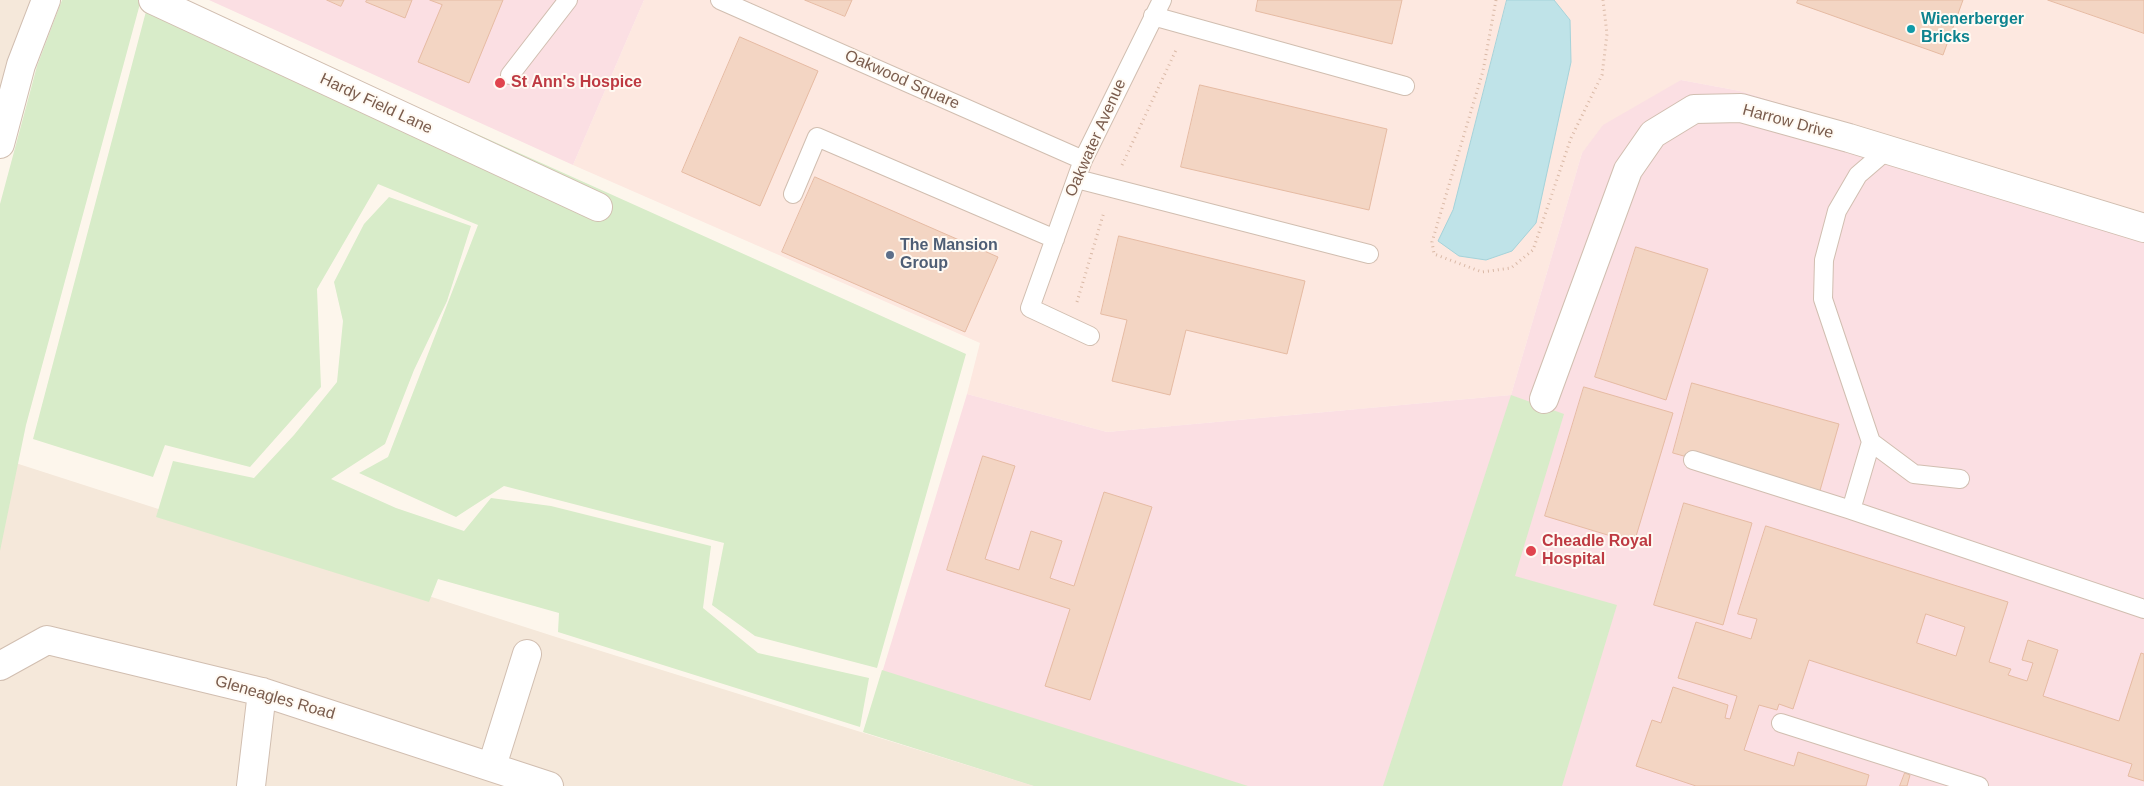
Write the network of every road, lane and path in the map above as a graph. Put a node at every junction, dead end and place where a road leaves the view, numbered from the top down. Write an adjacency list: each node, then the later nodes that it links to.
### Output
1 (46, 0): 12 (street)
2 (153, 0): 18 (street, Hardy Field Lane)
3 (568, 0): 10 (lane)
4 (720, 0): 14 (lane, Oakwood Square)
5 (1162, 0): 8 (lane, Oakwater Avenue)
6 (1496, 0): 7 (path)
7 (1603, 0)
8 (1153, 16): 9 (lane); 14 (lane, Oakwater Avenue)
9 (1188, 25): 11 (lane); 16 (path)
10 (510, 75)
11 (1405, 86)
12 (0, 144)
13 (1887, 150): 19 (street, Harrow Drive); 24 (street, Harrow Drive); 25 (lane)
14 (1083, 160): 15 (lane, Oakwater Avenue)
15 (1076, 179): 16 (lane); 20 (lane, Oakwater Avenue)
16 (1112, 188): 21 (lane); 22 (path)
17 (793, 194): 20 (lane)
18 (598, 207)
19 (2144, 228)
20 (1055, 239): 22 (lane, Oakwater Avenue)
21 (1369, 254)
22 (1069, 326): 23 (lane)
23 (1090, 336)
24 (1544, 399)
25 (1871, 442): 27 (lane); 28 (lane)
26 (1693, 460): 28 (lane)
27 (1960, 479)
28 (1851, 510): 29 (lane)
29 (2144, 609)
30 (527, 654): 34 (street)
31 (0, 666): 32 (street, Gleneagles Road)
32 (262, 692): 34 (street, Gleneagles Road); 35 (street)
33 (1781, 724): 37 (lane)
34 (492, 766): 36 (street, Gleneagles Road)
35 (251, 786)
36 (550, 786)
37 (1979, 786)

